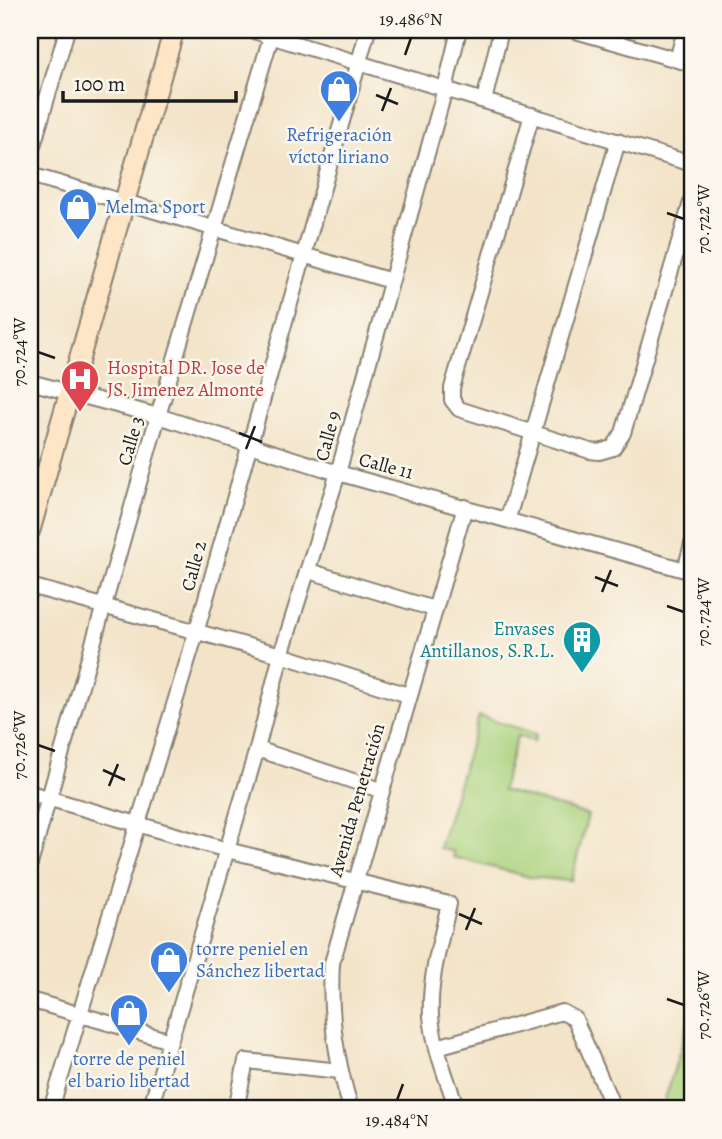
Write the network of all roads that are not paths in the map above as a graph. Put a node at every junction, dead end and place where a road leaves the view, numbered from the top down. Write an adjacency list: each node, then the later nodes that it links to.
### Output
1 (67, 30): 19 (street)
2 (162, 30): 23 (main road)
3 (174, 30): 23 (main road)
4 (250, 30): 10 (street)
5 (368, 30): 13 (street, Calle 2)
6 (459, 30): 15 (street, Calle 9)
7 (501, 30): 16 (street)
8 (572, 30): 11 (street)
9 (685, 30): 12 (street)
10 (272, 33): 13 (street); 24 (street, Calle 3)
11 (594, 33): 12 (street)
12 (677, 60): 14 (street)
13 (358, 62): 15 (street); 25 (street, Calle 2)
14 (692, 64)
15 (445, 89): 16 (street); 26 (street, Calle 9)
16 (484, 101): 17 (street)
17 (532, 115): 18 (street); 30 (street)
18 (618, 141): 20 (street); 30 (street)
19 (30, 156)
20 (692, 164)
21 (30, 175): 23 (street)
22 (692, 199): 30 (street)
23 (119, 200): 24 (street); 28 (main road)
24 (216, 229): 25 (street); 29 (street, Calle 3)
25 (301, 255): 26 (street); 31 (street, Calle 2)
26 (391, 281): 32 (street, Calle 9)
27 (30, 383): 28 (street, Calle 11)
28 (65, 392): 29 (street, Calle 11); 33 (main road); 36 (main road)
29 (158, 416): 31 (street, Calle 11); 41 (street, Calle 3)
30 (533, 433): 35 (street)
31 (247, 446): 32 (street, Calle 11); 43 (street, Calle 2)
32 (338, 473): 34 (street, Calle 11); 38 (street, Calle 9)
33 (30, 489)
34 (465, 506): 35 (street, Calle 11); 42 (street, Avenida Penetración)
35 (509, 519): 39 (street, Calle 11)
36 (30, 530)
37 (692, 544): 39 (street)
38 (309, 571): 42 (street); 44 (street, Calle 9)
39 (689, 571)
40 (30, 586): 41 (street)
41 (103, 608): 43 (street); 49 (street, Calle 3)
42 (435, 609): 45 (street, Avenida Penetración)
43 (196, 633): 44 (street); 50 (street, Calle 2)
44 (281, 655): 45 (street); 46 (street, Calle 9)
45 (408, 695): 47 (street, Avenida Penetración)
46 (257, 749): 47 (street); 51 (street, Calle 9)
47 (380, 790): 53 (street, Avenida Penetración)
48 (30, 793): 49 (street)
49 (49, 798): 50 (street); 52 (street, Calle 3)
50 (137, 823): 51 (street); 55 (street, Calle 2)
51 (228, 850): 53 (street); 56 (street, Calle 9)
52 (30, 864)
53 (353, 883): 57 (street); 58 (street, Avenida Penetración)
54 (30, 1000): 55 (street)
55 (78, 1015): 56 (street); 59 (street, Calle 2)
56 (170, 1041): 60 (street, Calle 9)
57 (437, 1047): 63 (street); 64 (street)
58 (340, 1071): 61 (street); 62 (street, Avenida Penetración)
59 (51, 1109)
60 (150, 1109)
61 (236, 1109)
62 (351, 1109)
63 (457, 1109)
64 (614, 1109)

